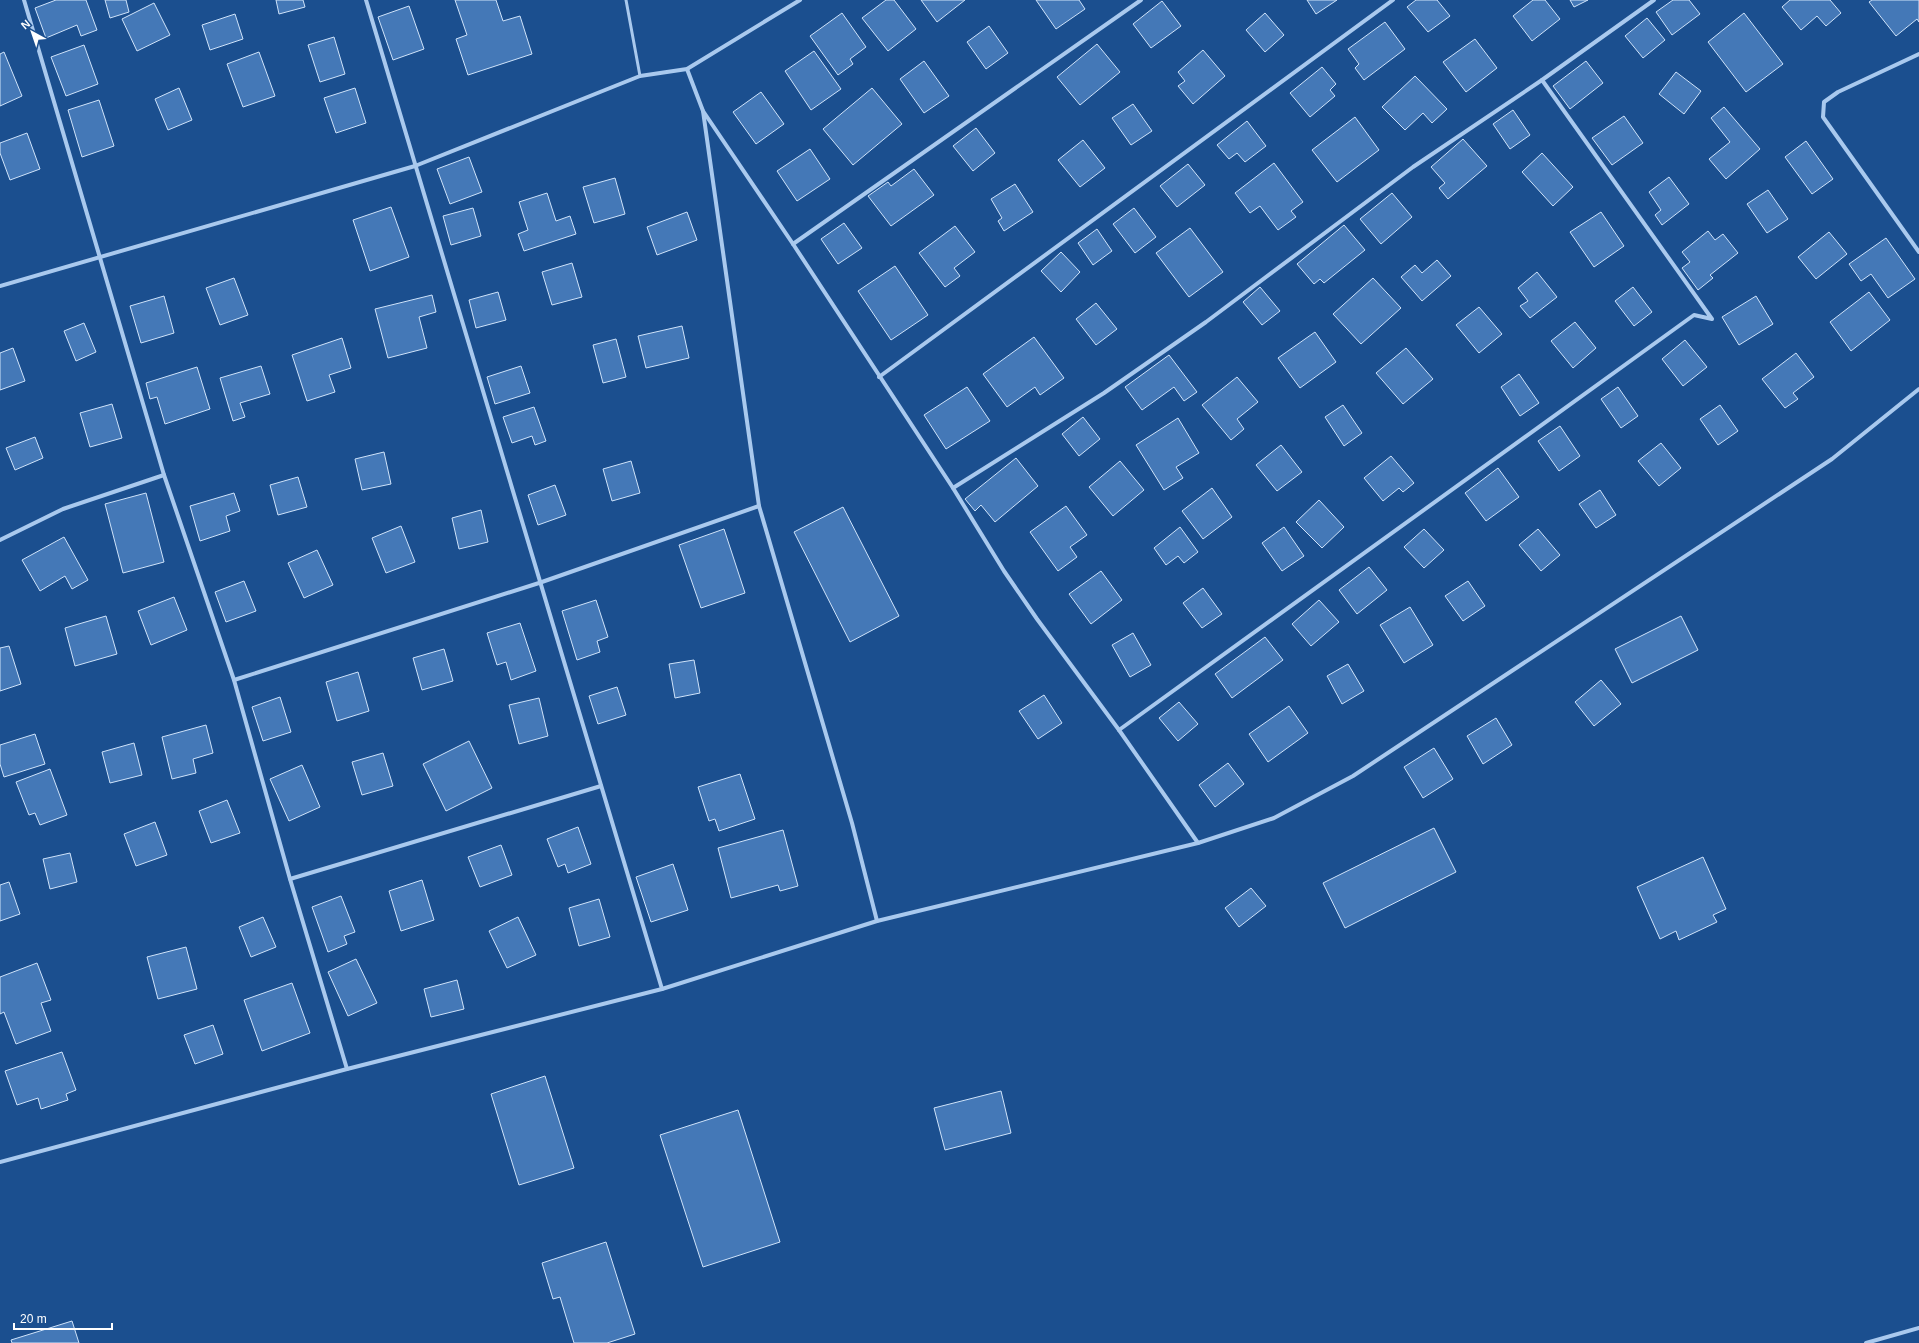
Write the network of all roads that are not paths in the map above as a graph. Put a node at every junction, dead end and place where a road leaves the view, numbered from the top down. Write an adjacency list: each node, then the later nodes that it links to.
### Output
1 (24, 0): 16 (street)
2 (366, 0): 13 (street)
3 (626, 0): 10 (lane)
4 (800, 0): 9 (street)
5 (1142, 0): 14 (street)
6 (1393, 0): 18 (street)
7 (1654, 0): 11 (street)
8 (1919, 54): 15 (street)
9 (687, 69): 10 (street); 12 (street)
10 (640, 76): 13 (street)
11 (1542, 80): 21 (street); 26 (street)
12 (703, 111): 14 (street); 22 (street)
13 (415, 166): 16 (street); 24 (street)
14 (793, 244): 18 (street)
15 (1919, 252)
16 (100, 257): 17 (street); 20 (street)
17 (0, 286)
18 (879, 377): 21 (street)
19 (1919, 389): 28 (street)
20 (164, 475): 23 (street); 25 (street)
21 (953, 488): 26 (street)
22 (759, 506): 24 (street); 30 (street)
23 (0, 540)
24 (539, 583): 25 (street); 27 (street)
25 (234, 680): 29 (street)
26 (1119, 730): 28 (street)
27 (601, 786): 29 (street); 31 (street)
28 (1198, 843): 30 (street)
29 (290, 879): 32 (street)
30 (877, 921): 31 (street)
31 (662, 989): 32 (street)
32 (347, 1069): 33 (street)
33 (0, 1162)
34 (1919, 1328): 35 (street)
35 (1866, 1343)

